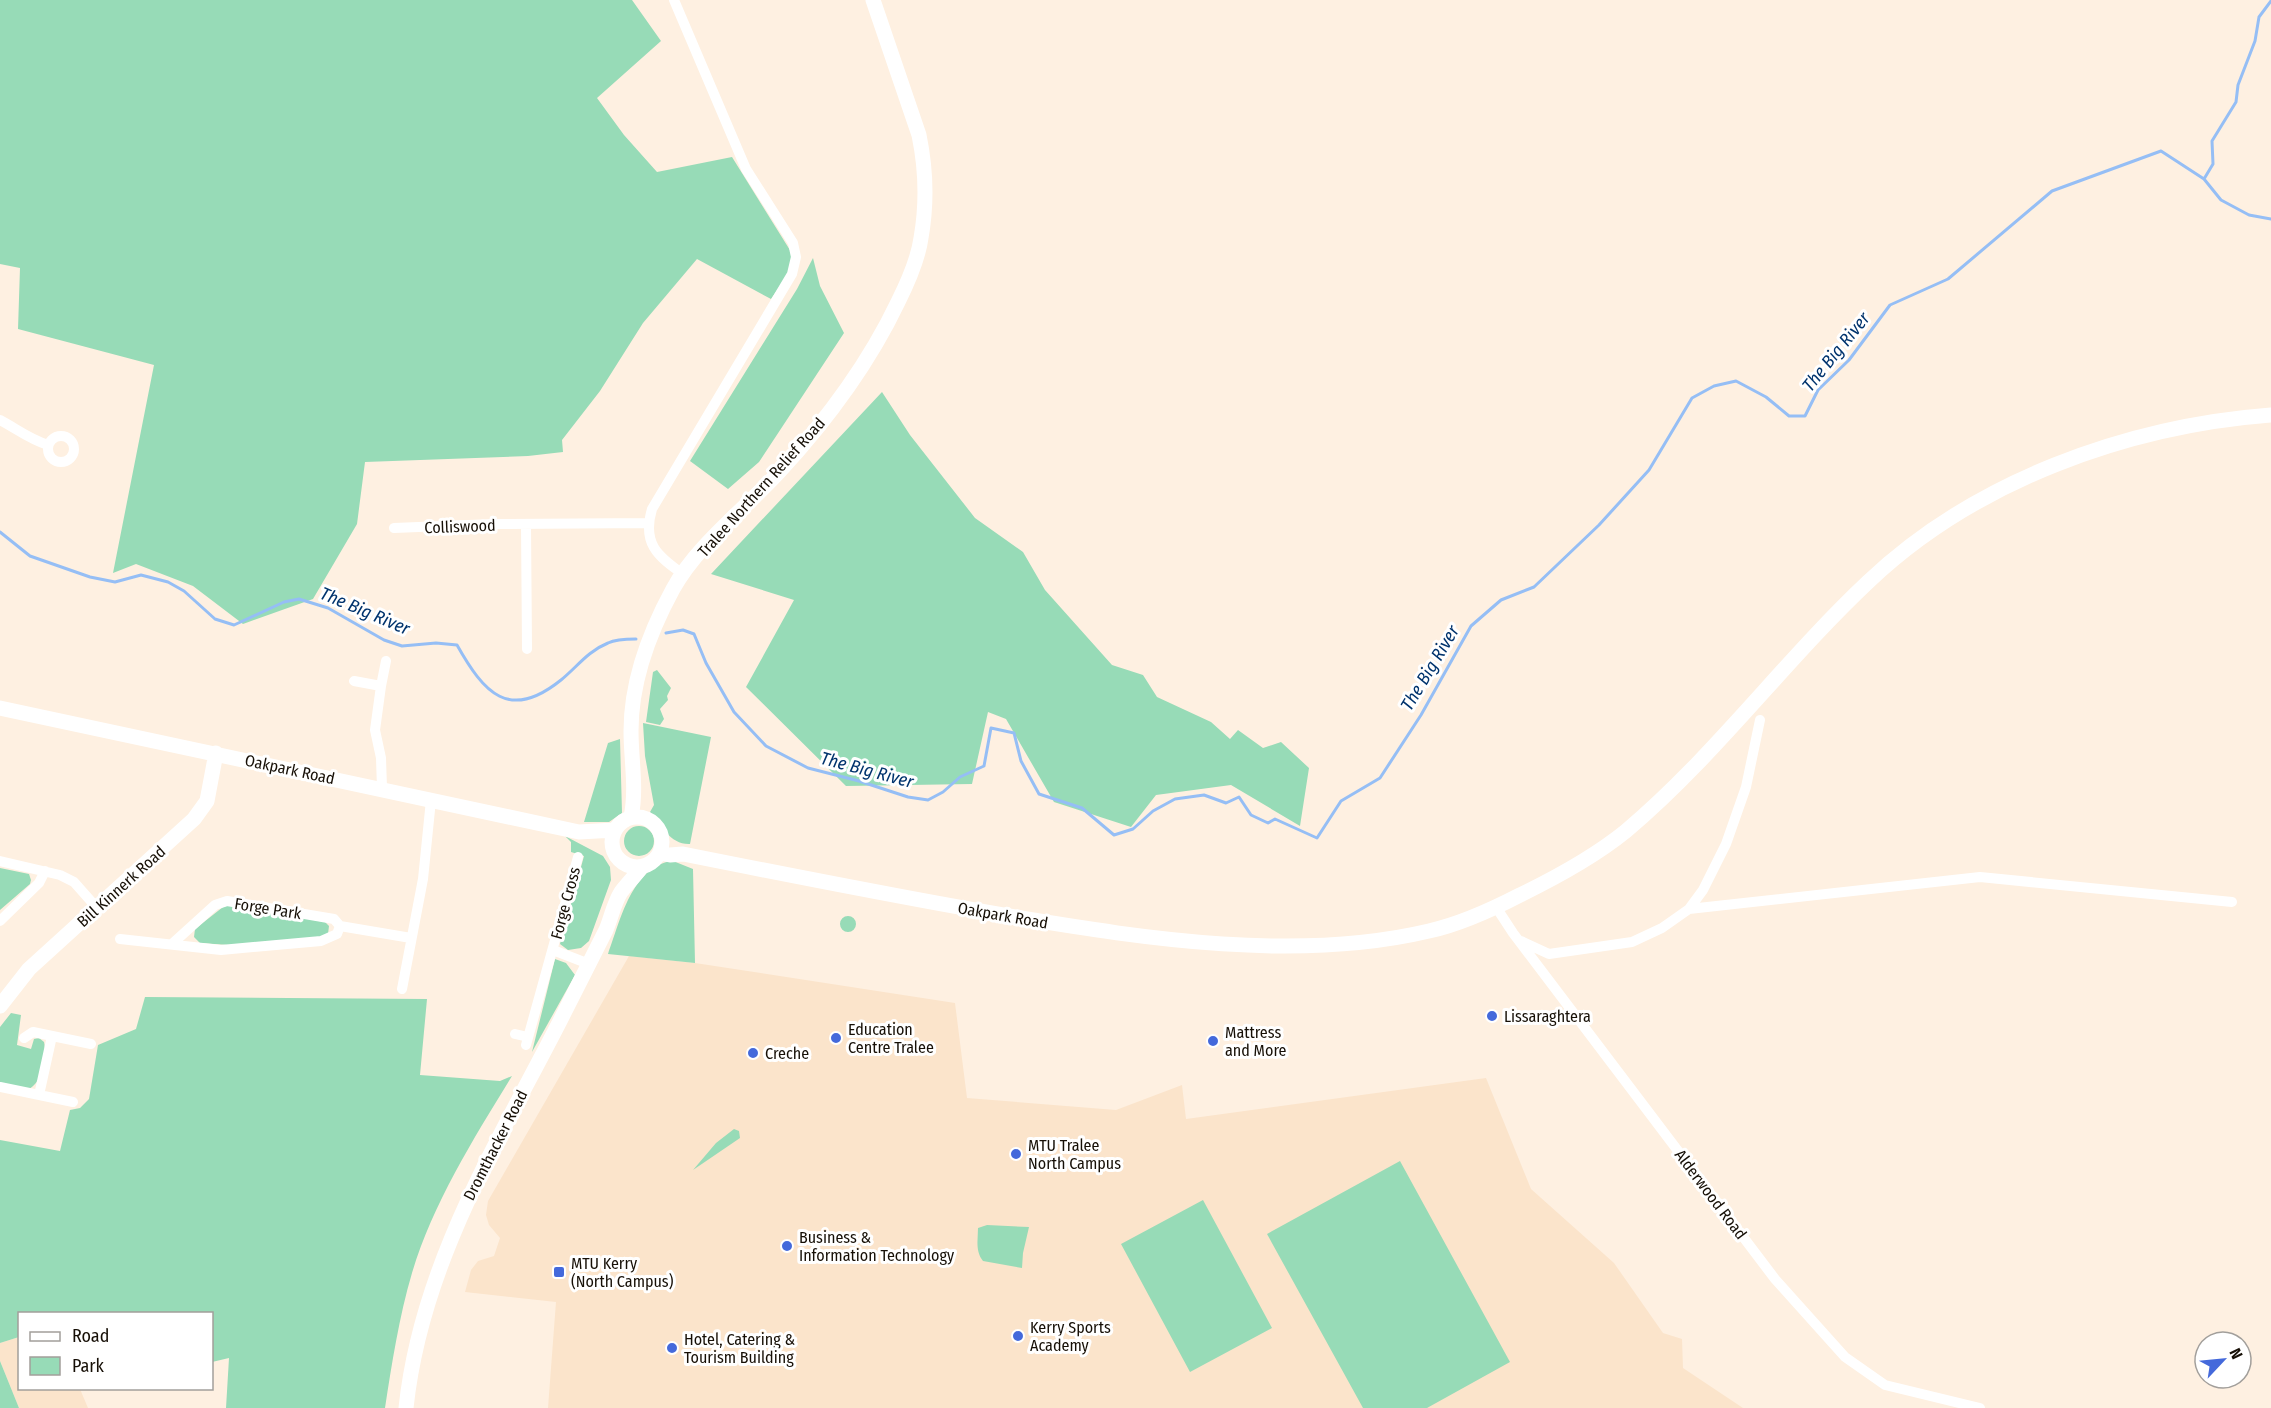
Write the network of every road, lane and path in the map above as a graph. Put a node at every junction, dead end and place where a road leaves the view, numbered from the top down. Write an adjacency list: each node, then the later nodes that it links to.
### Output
1 (674, 0): 6 (street)
2 (873, 0): 9 (main road, Tralee Northern Relief Road)
3 (2271, 415): 29 (main road, Oakpark Road)
4 (0, 420): 5 (street)
5 (48, 445)
6 (649, 523): 7 (street, Colliswood); 9 (street)
7 (526, 524): 8 (street, Colliswood); 10 (street)
8 (394, 528)
9 (683, 574): 19 (main road, Tralee Northern Relief Road)
10 (527, 649)
11 (386, 661): 13 (street)
12 (354, 681): 13 (street)
13 (381, 686): 17 (street)
14 (0, 708): 16 (main road, Oakpark Road)
15 (1760, 720): 31 (street)
16 (216, 753): 17 (main road, Oakpark Road); 30 (main road, Bill Kinnerk Road)
17 (382, 788): 18 (main road, Oakpark Road)
18 (431, 800): 20 (main road, Oakpark Road); 34 (street)
19 (639, 818): 20 (main road); 21 (main road)
20 (613, 838): 24 (main road)
21 (661, 846): 25 (main road); 29 (main road, Oakpark Road)
22 (578, 857): 38 (street, Forge Cross)
23 (0, 861): 26 (street)
24 (622, 863): 25 (main road); 27 (main road)
25 (641, 868): 27 (main road)
26 (45, 871): 30 (street); 32 (street)
27 (620, 894): 39 (main road, Dromthacker Road)
28 (2232, 902): 31 (street)
29 (1496, 907): 36 (street, Alderwood Road)
30 (97, 908): 41 (main road, Bill Kinnerk Road)
31 (1689, 909): 36 (street)
32 (0, 921)
33 (340, 926): 34 (street, Forge Park); 37 (street, Forge Park); 37 (street, Forge Park)
34 (411, 938): 40 (street)
35 (120, 939): 37 (street, Forge Park)
36 (1518, 940): 50 (street, Alderwood Road)
37 (172, 944)
38 (553, 950): 39 (street, Forge Cross); 42 (street, Forge Cross)
39 (589, 964): 49 (main road, Dromthacker Road)
40 (402, 989)
41 (0, 1006)
42 (516, 1034)
43 (52, 1036): 44 (street); 45 (street); 47 (street)
44 (24, 1038)
45 (91, 1044)
46 (0, 1088): 47 (street)
47 (39, 1095): 48 (street)
48 (73, 1102)
49 (406, 1408)
50 (1980, 1408)

